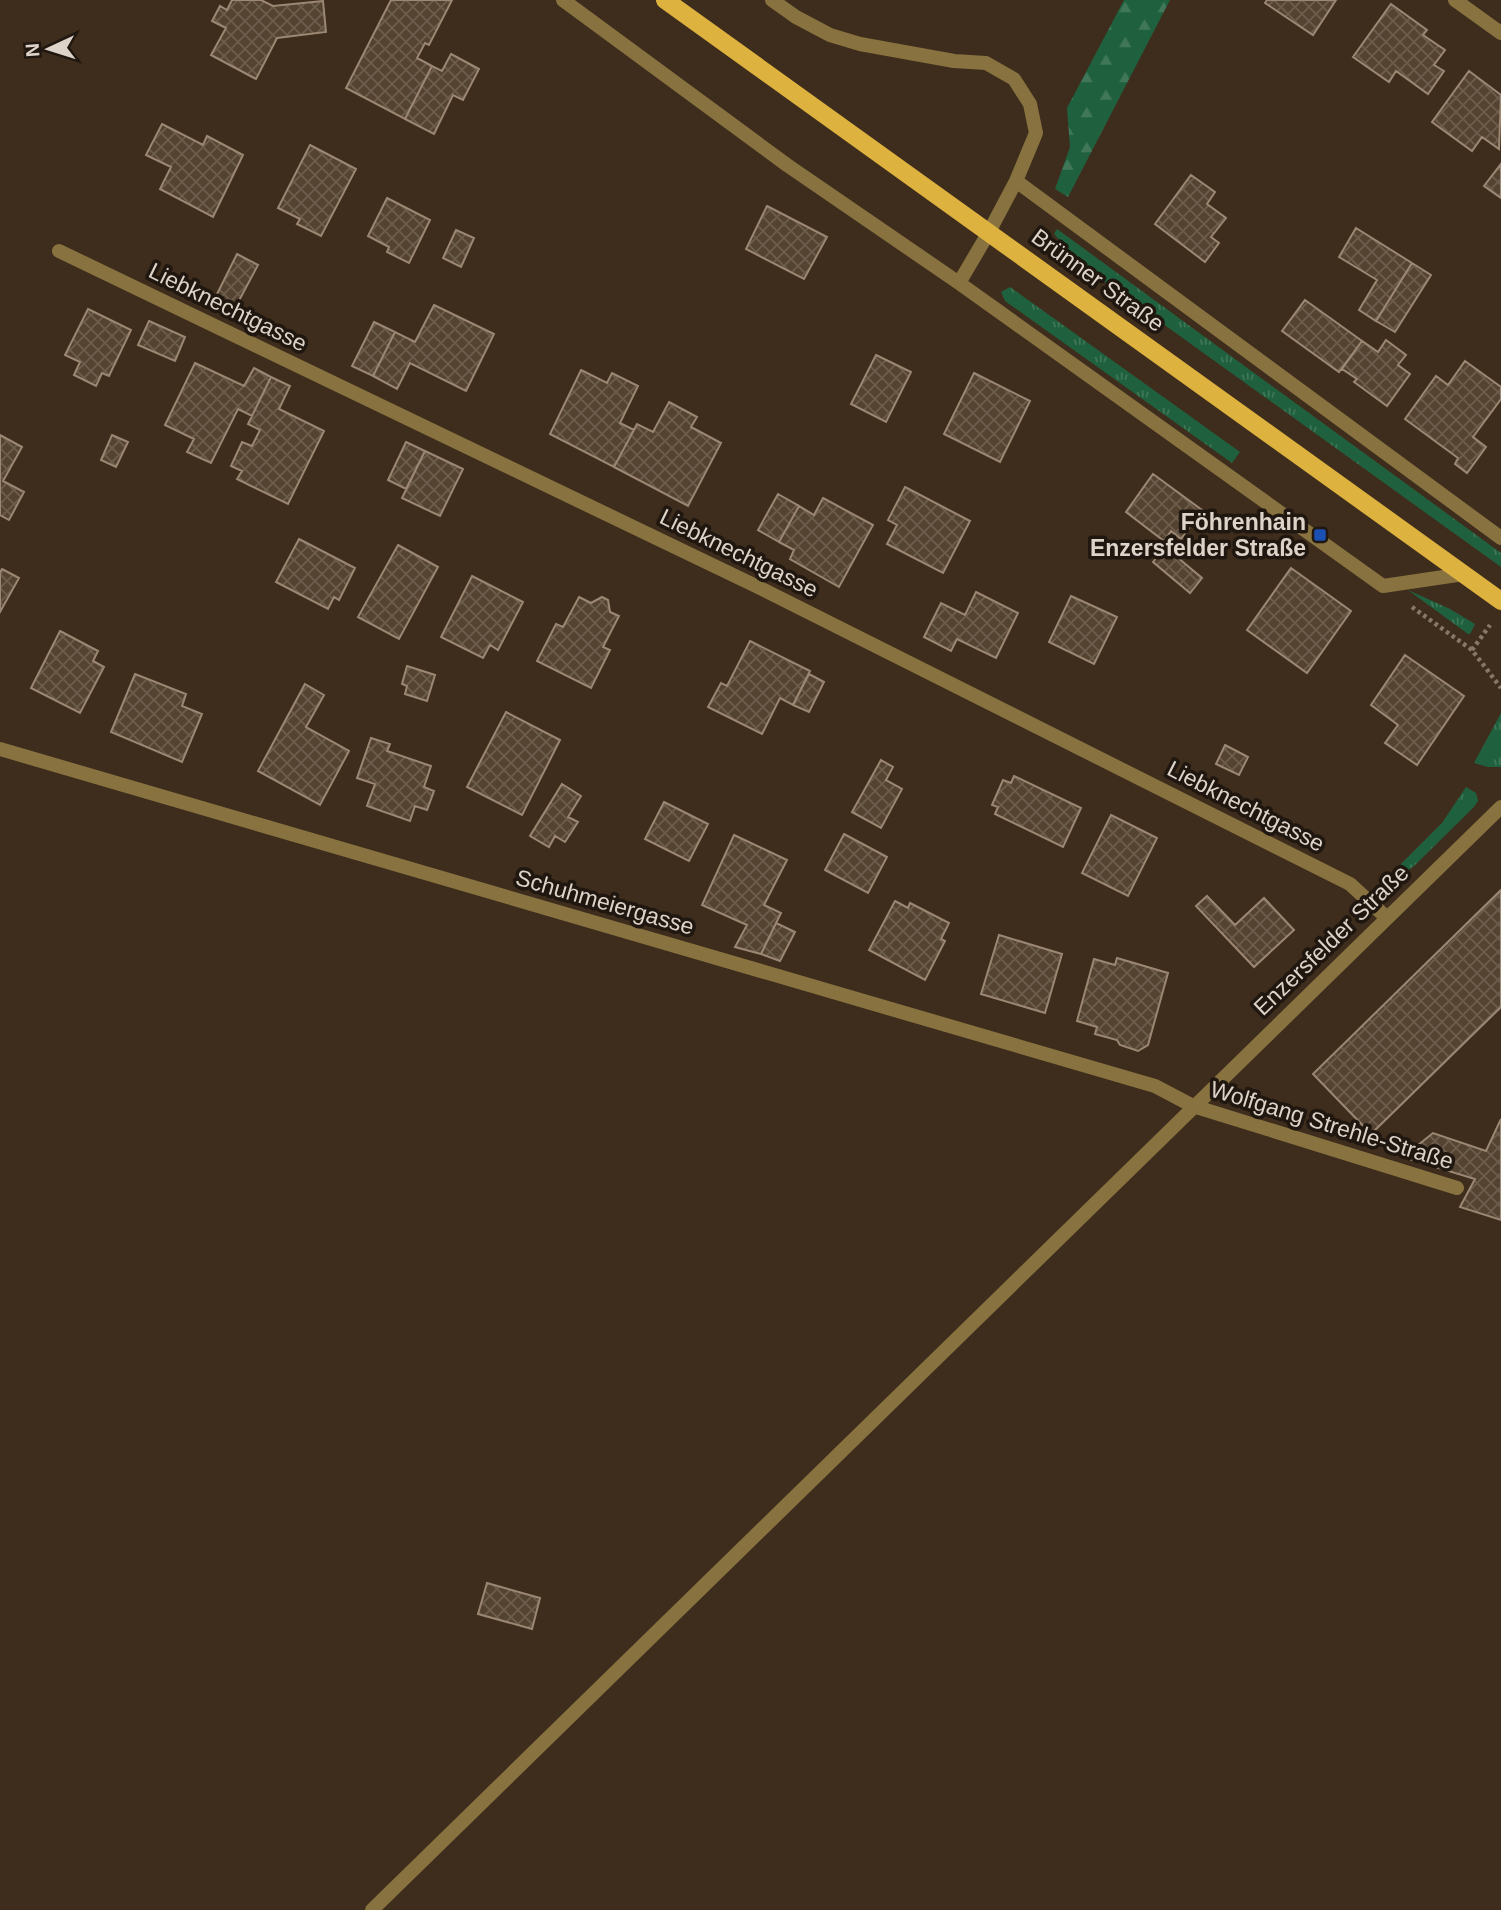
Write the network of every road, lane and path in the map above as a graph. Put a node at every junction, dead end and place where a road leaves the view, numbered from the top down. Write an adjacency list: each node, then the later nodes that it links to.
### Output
1 (563, 0): 9 (street)
2 (665, 0): 7 (main road, Brünner Straße)
3 (772, 0): 6 (street)
4 (1455, 0): 5 (street)
5 (1501, 33)
6 (1016, 181): 7 (street); 10 (street, Brünner Straße)
7 (989, 232): 9 (street); 11 (main road, Brünner Straße)
8 (59, 251): 19 (street, Liebknechtgasse)
9 (959, 283): 12 (street)
10 (1501, 538)
11 (1464, 574): 12 (street); 13 (main road, Brünner Straße)
12 (1382, 586): 15 (path)
13 (1501, 601)
14 (1494, 619): 15 (path)
15 (1472, 650): 16 (path)
16 (1501, 688)
17 (0, 749): 20 (street, Schuhmeiergasse)
18 (1501, 807): 19 (street, Enzersfelder Straße)
19 (1386, 916): 20 (street, Enzersfelder Straße)
20 (1194, 1107): 21 (street, Wolfgang Strehle-Straße); 22 (street, Enzersfelder Straße)
21 (1457, 1188)
22 (372, 1910)

